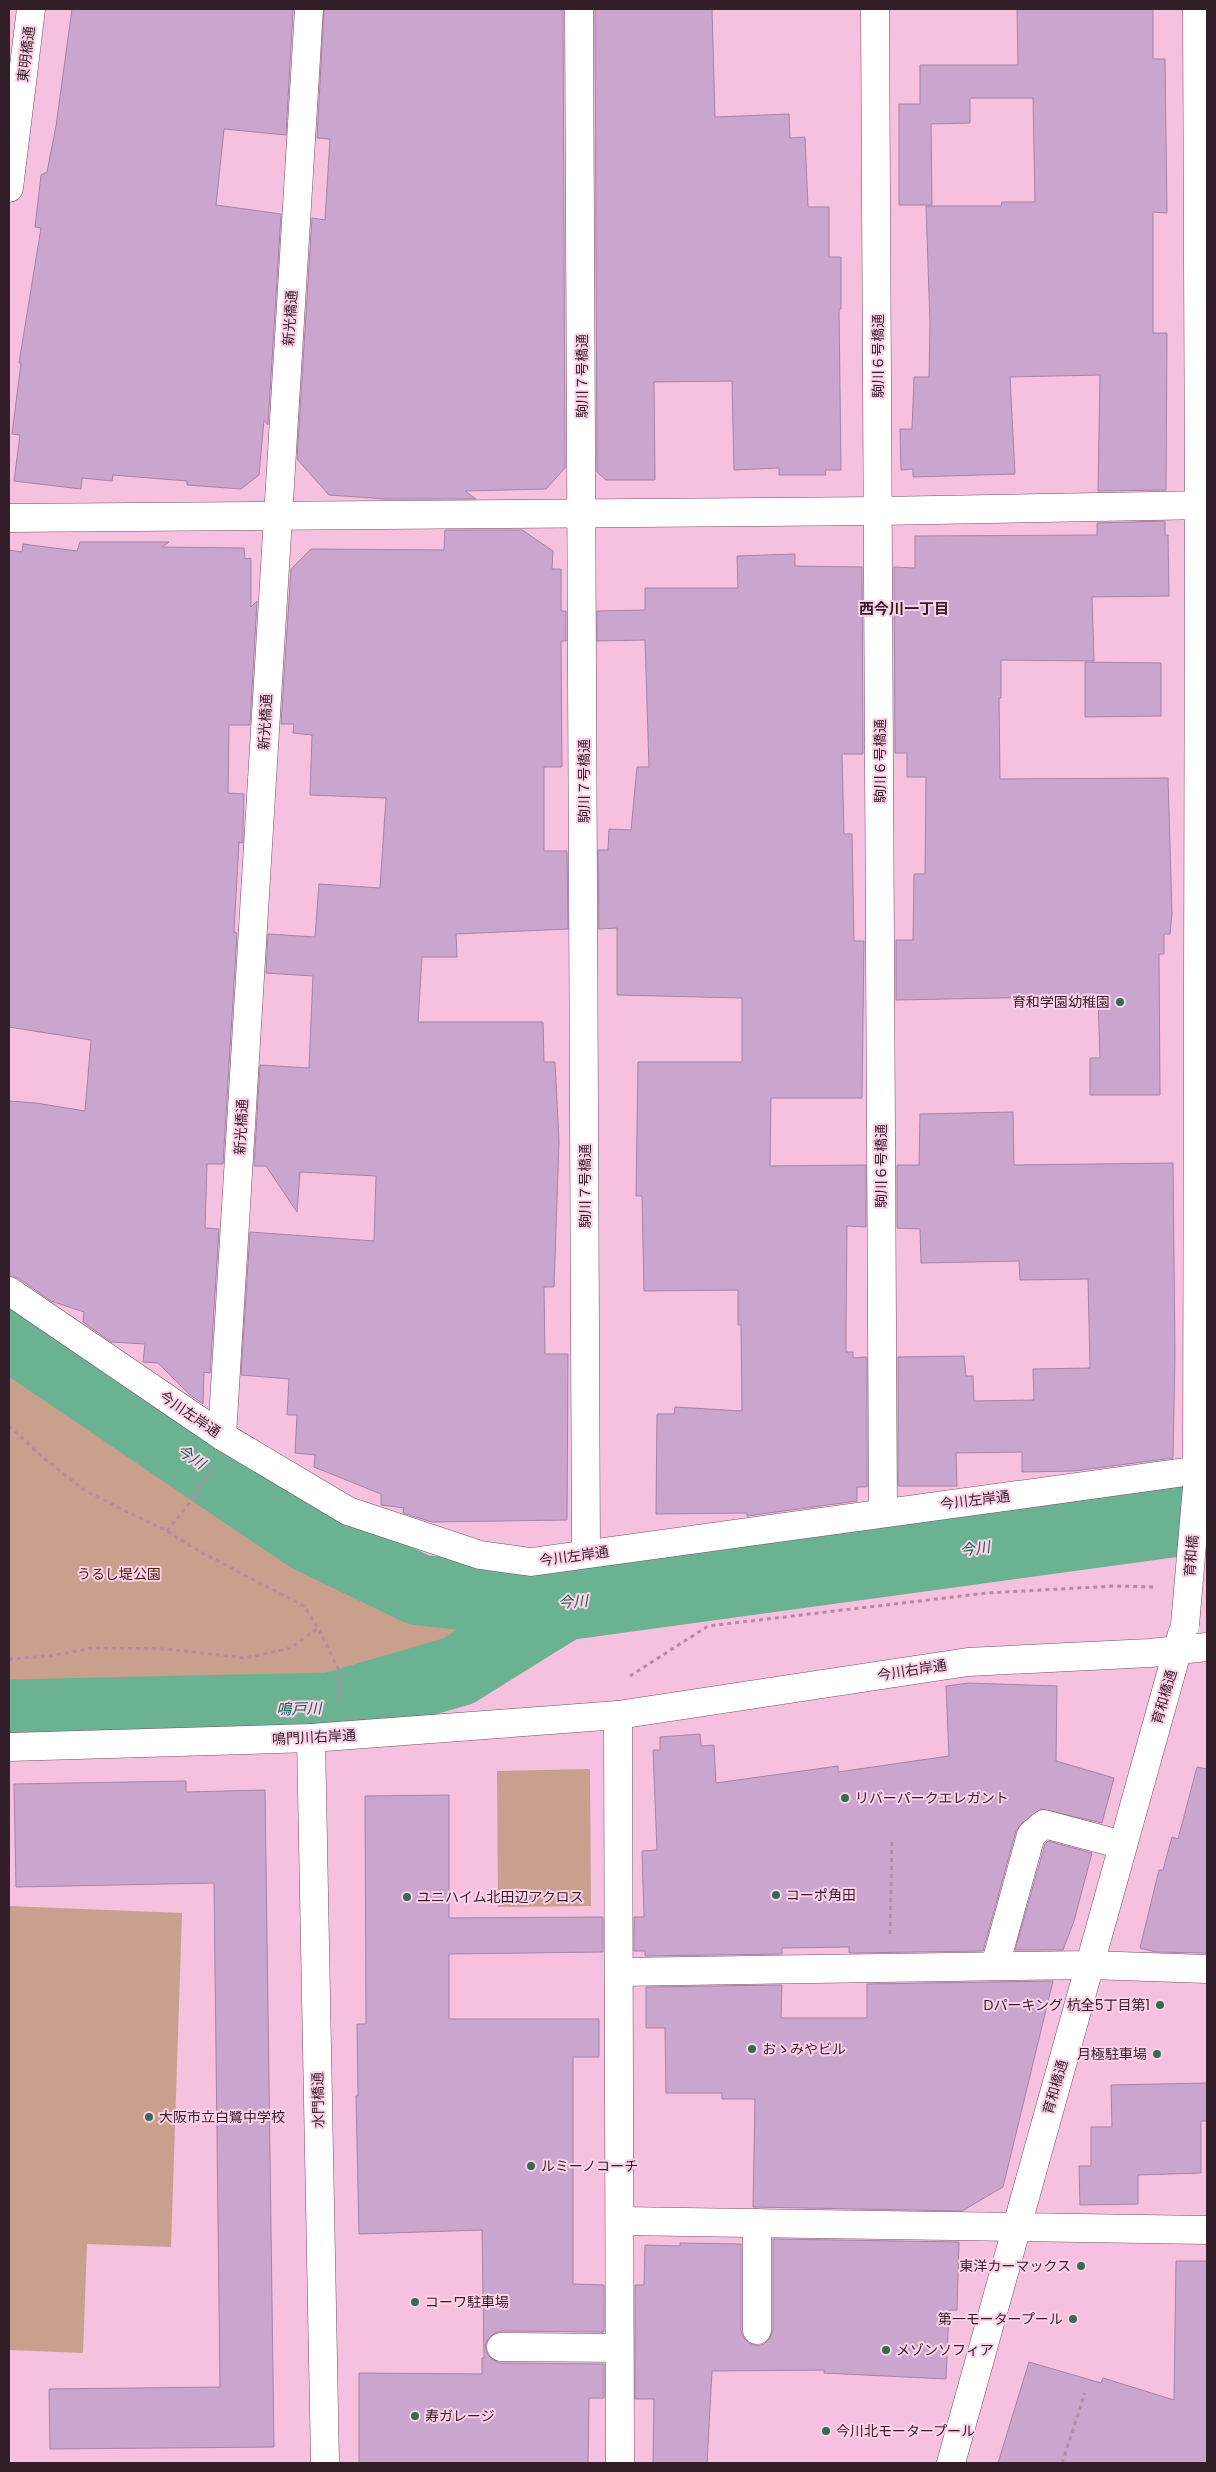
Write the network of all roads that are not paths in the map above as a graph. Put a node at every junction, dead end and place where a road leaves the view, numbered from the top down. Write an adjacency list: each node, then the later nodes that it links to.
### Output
1 (32, 9): 6 (street, 東明橋通)
2 (309, 9): 10 (street, 新光橋通)
3 (579, 9): 9 (street, 駒川７号橋通)
4 (875, 9): 8 (street, 駒川６号橋通)
5 (1197, 9): 7 (street)
6 (9, 188)
7 (1203, 505): 8 (street); 14 (street)
8 (879, 512): 9 (street); 15 (street, 駒川６号橋通)
9 (583, 513): 10 (street); 16 (street, 駒川７号橋通)
10 (278, 516): 11 (street); 13 (street, 新光橋通)
11 (9, 518)
12 (9, 1290): 13 (street, 今川左岸通)
13 (222, 1436): 16 (street, 今川左岸通)
14 (1201, 1476): 15 (street, 今川左岸通); 17 (street, 育和橋, bridge)
15 (883, 1512): 16 (street, 今川左岸通)
16 (586, 1554)
17 (1181, 1638): 18 (street, 今川右岸通); 19 (street, 今川右岸通); 22 (street, 育和橋通)
18 (1207, 1647)
19 (618, 1715): 20 (street, 鳴門川右岸通); 26 (street)
20 (311, 1738): 21 (street, 鳴門川右岸通); 34 (street, 水門橋通)
21 (9, 1747)
22 (1122, 1845): 23 (street, 育和橋通); 24 (street)
23 (1089, 1964): 24 (street); 25 (street); 29 (street, 育和橋通)
24 (995, 1966): 26 (street)
25 (1207, 1969)
26 (619, 1972): 27 (street)
27 (620, 2221): 28 (street); 33 (street)
28 (757, 2223): 29 (street); 31 (street)
29 (1016, 2226): 30 (street); 36 (street, 育和橋通)
30 (1207, 2230)
31 (757, 2330)
32 (501, 2347): 33 (street)
33 (619, 2348): 35 (street)
34 (325, 2463)
35 (620, 2463)
36 (951, 2463)

